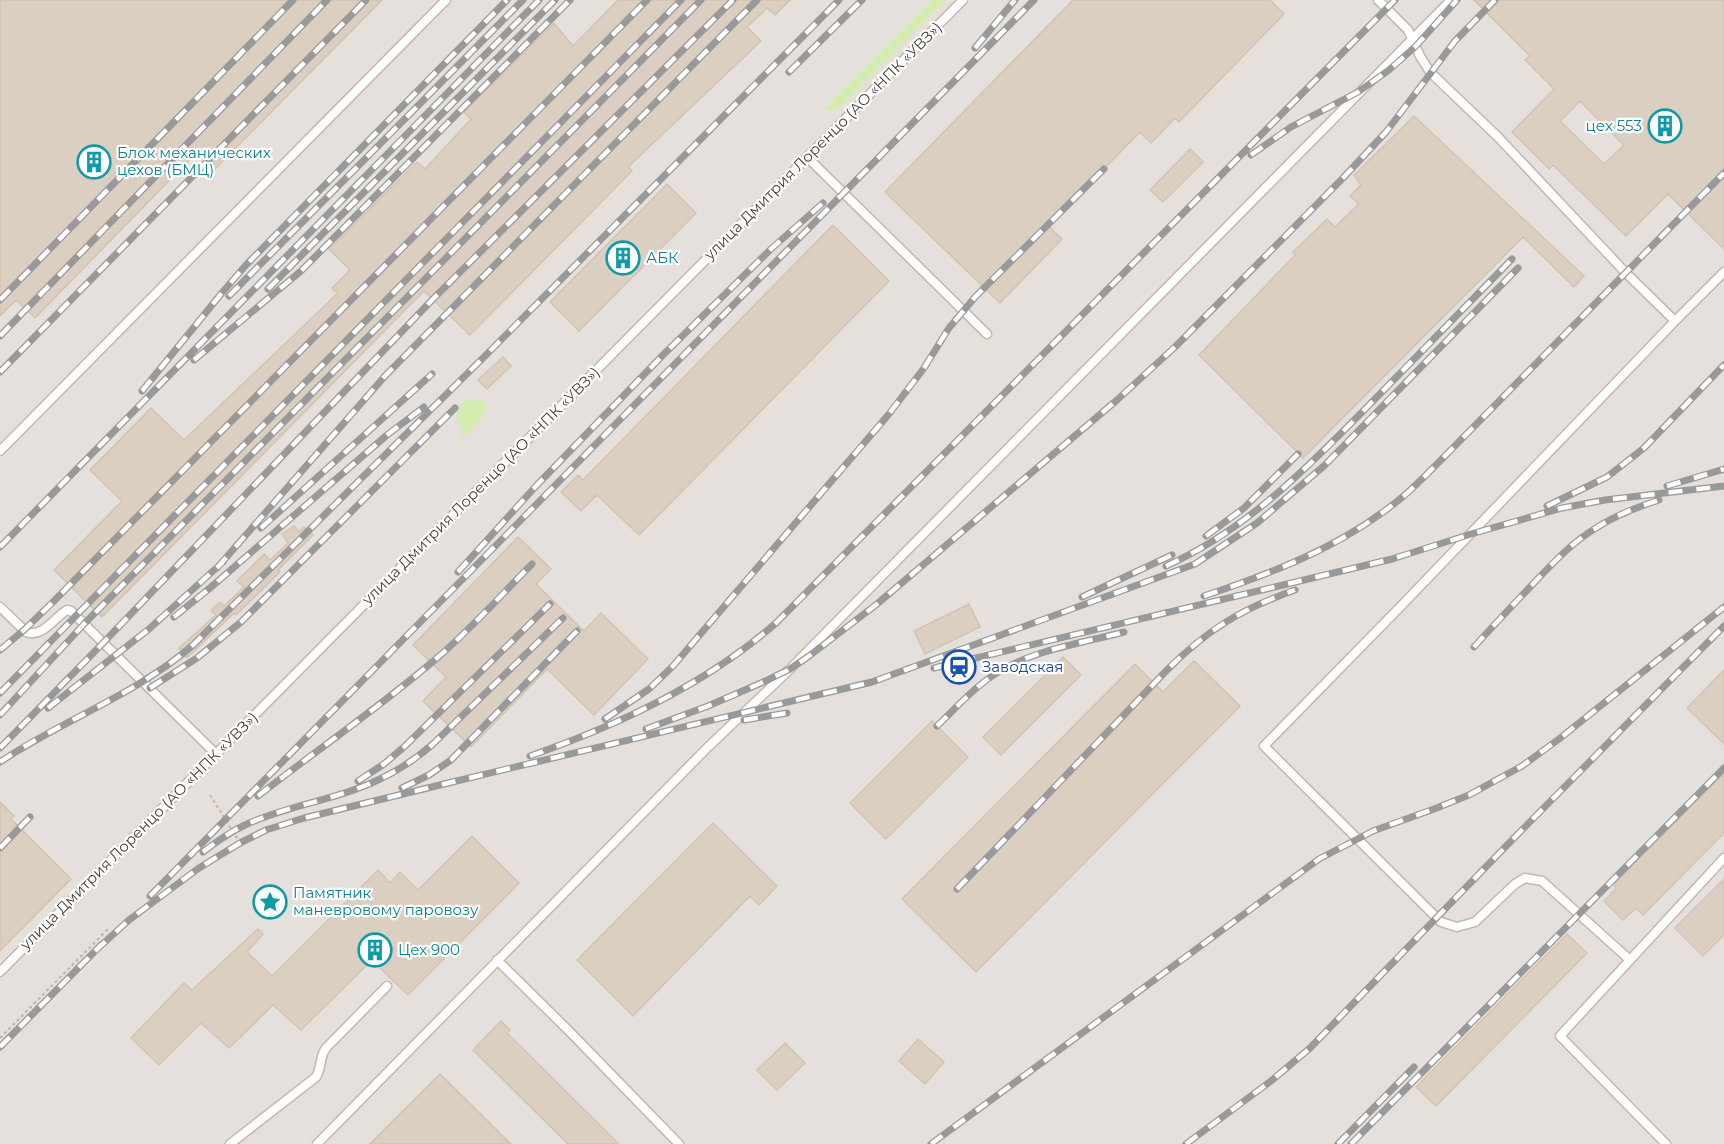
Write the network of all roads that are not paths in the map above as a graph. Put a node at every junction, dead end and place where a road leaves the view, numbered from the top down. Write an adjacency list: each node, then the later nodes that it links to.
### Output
1 (446, 0): 10 (lane)
2 (963, 0): 6 (lane, улица Дмитрия Лоренцо (АО «НПК «УВЗ»))
3 (1378, 0): 5 (lane)
4 (1451, 0): 5 (lane)
5 (1413, 38): 8 (lane); 14 (lane)
6 (807, 157): 9 (lane); 12 (lane, улица Дмитрия Лоренцо (АО «НПК «УВЗ»))
7 (1724, 272): 8 (lane)
8 (1675, 321): 15 (lane)
9 (987, 334)
10 (0, 451)
11 (0, 607): 12 (lane)
12 (216, 754): 16 (lane, улица Дмитрия Лоренцо (АО «НПК «УВЗ»))
13 (1724, 858): 15 (lane)
14 (498, 960): 19 (lane); 20 (lane)
15 (1630, 960): 21 (lane)
16 (0, 972)
17 (387, 986): 18 (lane)
18 (230, 1144)
19 (317, 1144)
20 (679, 1144)
21 (1666, 1144)

